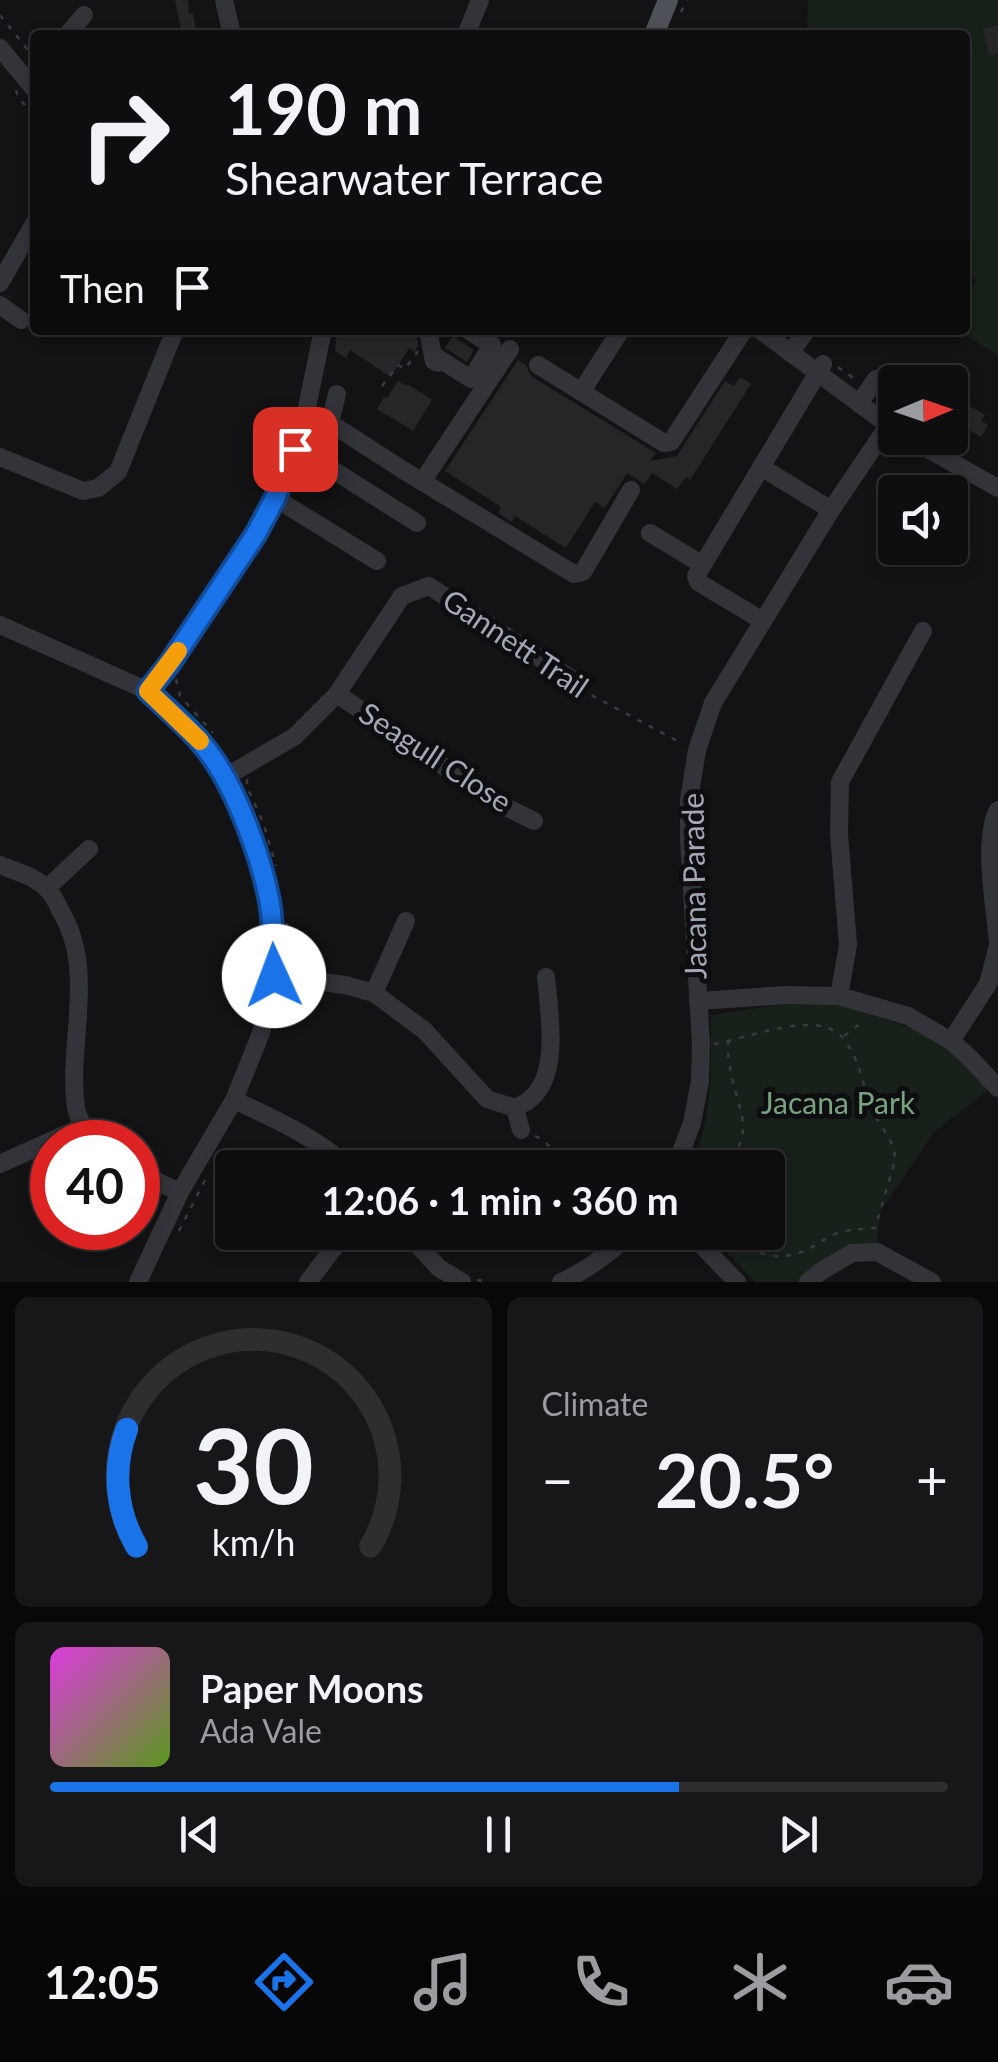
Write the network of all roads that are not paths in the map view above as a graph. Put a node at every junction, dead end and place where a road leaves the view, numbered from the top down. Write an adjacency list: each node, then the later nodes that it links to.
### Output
1 (224, 0): 6 (street)
2 (480, 0): 7 (street)
3 (668, 0): 8 (main road)
4 (84, 14): 5 (street)
5 (72, 30)
6 (231, 30)
7 (468, 30)
8 (656, 30)
9 (0, 48): 10 (street)
10 (30, 65)
11 (30, 231): 12 (street)
12 (0, 283)
13 (0, 305): 14 (street)
14 (21, 320)
15 (173, 335): 38 (street)
16 (319, 335): 31 (street)
17 (429, 335): 23 (street)
18 (476, 335): 23 (street)
19 (618, 335): 28 (street)
20 (741, 335): 28 (street)
21 (798, 342): 25 (street)
22 (510, 349): 27 (street)
23 (433, 358): 27 (street)
24 (538, 366): 28 (street)
25 (820, 368): 30 (street); 39 (street)
26 (876, 379): 30 (street)
27 (481, 390): 41 (street)
28 (581, 392)
29 (336, 394): 33 (street)
30 (862, 400): 32 (street)
31 (306, 412): 33 (street); 35 (street)
32 (878, 412)
33 (330, 423): 41 (street)
34 (878, 444): 45 (street, Jacana Parade)
35 (295, 449): 44 (street); 46 (street)
36 (939, 455): 42 (street)
37 (957, 455): 40 (street)
38 (0, 457)
39 (761, 467): 45 (street); 49 (street)
40 (998, 477)
41 (422, 482): 43 (street)
42 (998, 488)
43 (631, 490)
44 (275, 498): 48 (street); 54 (street)
45 (832, 510): 50 (street, Jacana Parade)
46 (416, 523)
47 (650, 533): 49 (street)
48 (377, 561)
49 (703, 565): 50 (street)
50 (763, 621): 68 (street, Jacana Parade)
51 (0, 625): 54 (street)
52 (923, 632): 67 (street)
53 (568, 676): 55 (street, Gannett Trail)
54 (148, 691): 56 (street)
55 (338, 694): 56 (street, Gannett Trail); 58 (street, Seagull Close)
56 (225, 777): 64 (street)
57 (998, 810): 63 (street)
58 (534, 821)
59 (89, 849): 61 (street)
60 (0, 865): 61 (street)
61 (47, 888): 73 (street)
62 (406, 921): 66 (street)
63 (998, 944): 69 (street)
64 (274, 976): 66 (street); 71 (street)
65 (546, 977): 72 (street)
66 (374, 994): 72 (street)
67 (839, 996): 68 (street); 69 (street)
68 (698, 1001): 76 (street, Jacana Parade)
69 (951, 1041): 70 (street)
70 (998, 1088)
71 (234, 1100): 75 (street); 80 (street)
72 (515, 1108): 74 (street)
73 (80, 1120)
74 (521, 1130)
75 (327, 1150)
76 (682, 1150)
77 (30, 1154): 78 (street)
78 (0, 1164)
79 (160, 1183): 80 (street)
80 (180, 1192): 85 (street)
81 (332, 1250): 86 (street)
82 (422, 1250): 87 (street)
83 (613, 1250): 88 (street)
84 (707, 1250): 89 (street)
85 (138, 1282)
86 (308, 1282)
87 (462, 1282)
88 (561, 1282)
89 (738, 1282)
90 (808, 1282): 91 (street)
91 (932, 1282)

